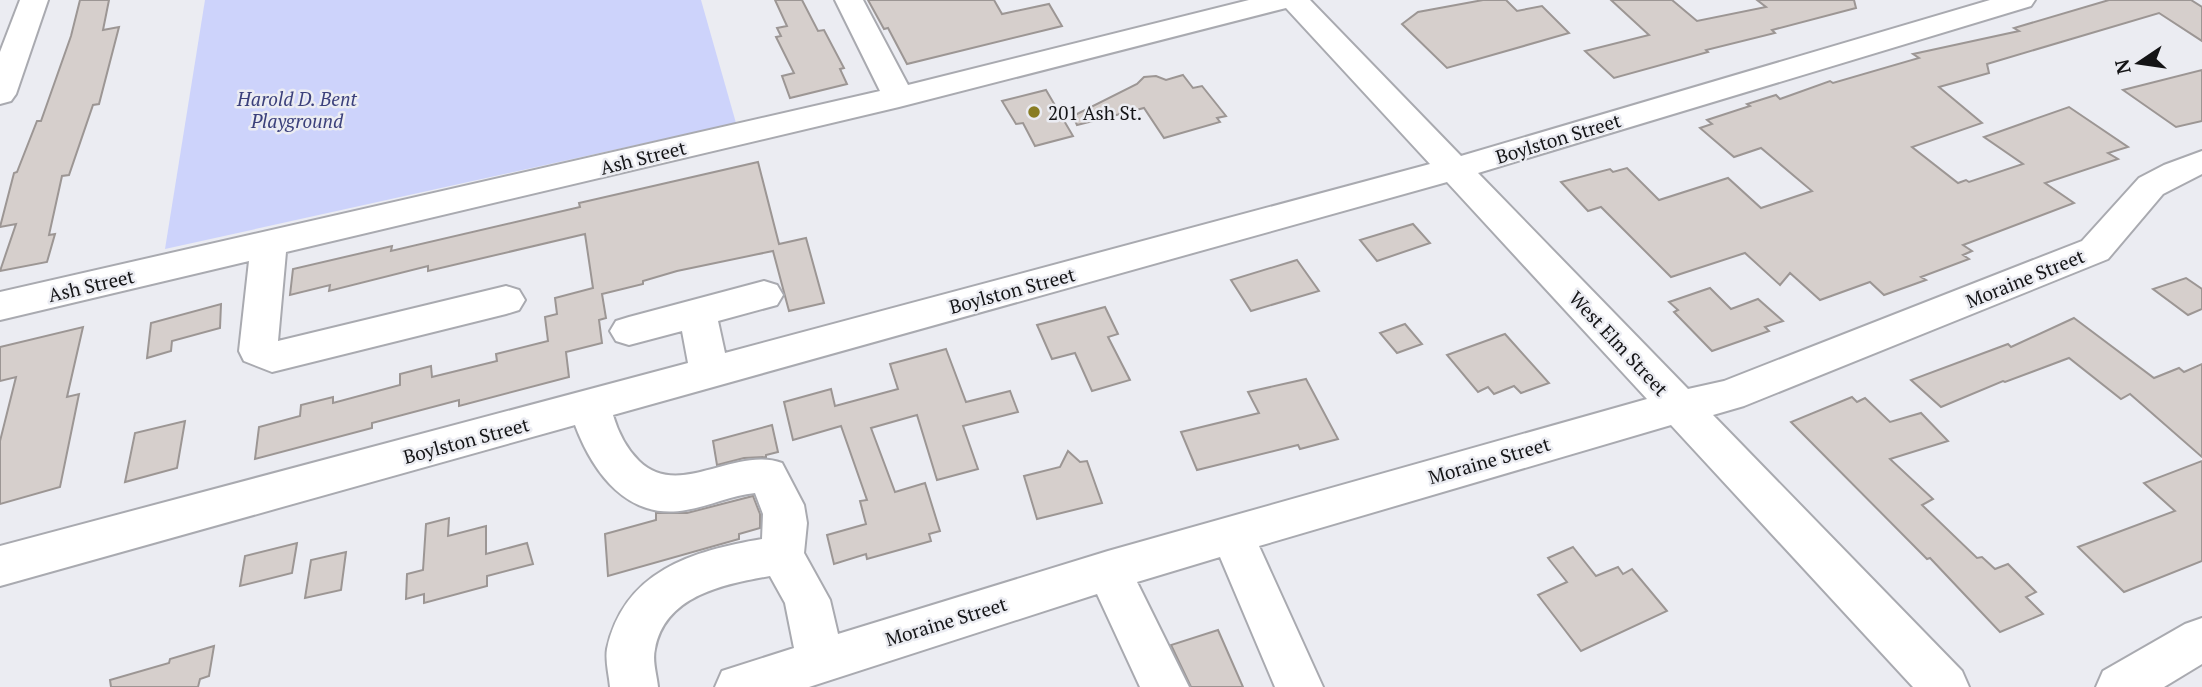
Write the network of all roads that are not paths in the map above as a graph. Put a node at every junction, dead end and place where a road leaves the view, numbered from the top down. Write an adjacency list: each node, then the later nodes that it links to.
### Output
1 (34, 0): 6 (street)
2 (849, 0): 7 (street)
3 (1284, 0): 7 (street, Ash Street)
4 (1294, 0): 9 (street, West Elm Street)
5 (2021, 0): 9 (street, Boylston Street)
6 (0, 94)
7 (899, 97): 10 (street, Ash Street)
8 (2202, 162): 18 (street, Moraine Street)
9 (1454, 169): 16 (street, Boylston Street); 18 (street, West Elm Street)
10 (269, 244): 12 (street); 13 (street, Ash Street)
11 (764, 295): 14 (street)
12 (506, 300)
13 (0, 306)
14 (697, 313): 15 (street); 16 (street)
15 (629, 331)
16 (710, 373): 17 (street, Boylston Street)
17 (590, 406): 20 (street); 21 (street, Boylston Street)
18 (1680, 407): 19 (street, Moraine Street); 29 (street, West Elm Street)
19 (1231, 535): 22 (street, Moraine Street); 28 (street)
20 (782, 555): 24 (street); 25 (street)
21 (0, 566)
22 (1108, 571): 24 (street, Moraine Street); 27 (street)
23 (2202, 639): 30 (street)
24 (820, 661): 26 (street, Moraine Street)
25 (634, 687)
26 (739, 687)
27 (1165, 687)
28 (1299, 687)
29 (1945, 687)
30 (2120, 687)

